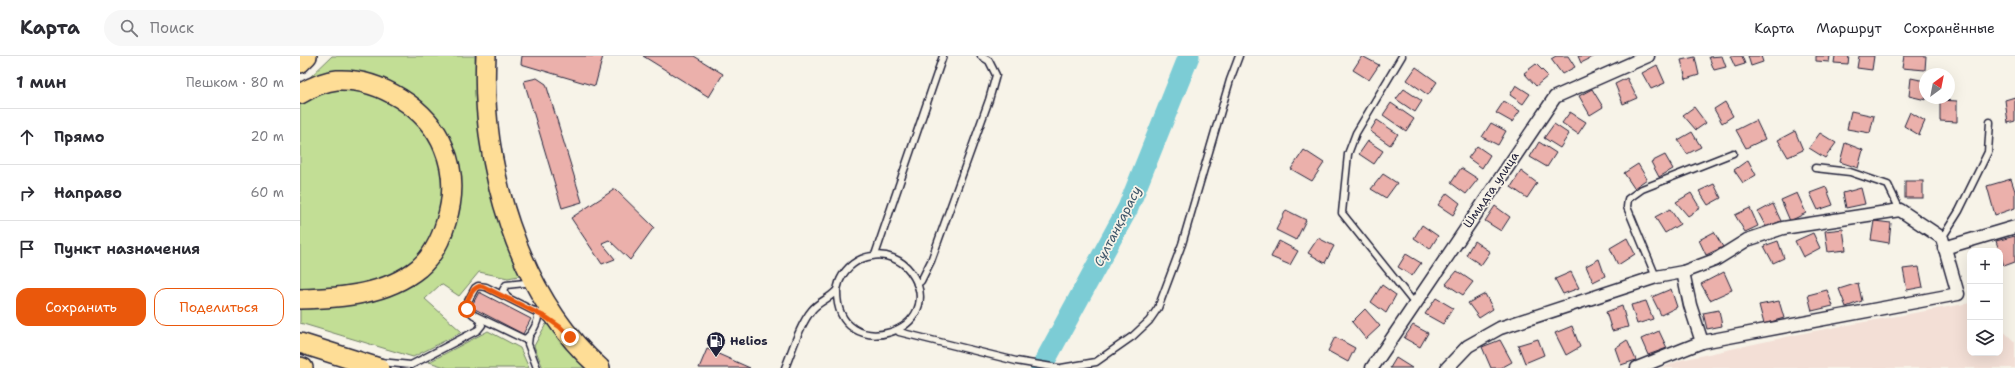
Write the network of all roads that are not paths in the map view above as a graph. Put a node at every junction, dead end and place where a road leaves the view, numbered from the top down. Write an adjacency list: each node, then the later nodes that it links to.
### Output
1 (307, 56): 8 (main road)
2 (486, 56): 17 (main road)
3 (943, 56): 16 (lane)
4 (981, 56): 20 (lane)
5 (1239, 56): 40 (lane)
6 (1402, 56): 24 (lane)
7 (1648, 56): 24 (street, Шмидта улица)
8 (300, 63)
9 (300, 94): 22 (main road)
10 (1990, 122): 15 (lane)
11 (1733, 153): 19 (lane)
12 (1815, 168): 13 (lane)
13 (1900, 210): 15 (street); 18 (street)
14 (2015, 227): 15 (street)
15 (1943, 243): 30 (street)
16 (875, 255): 20 (lane); 21 (lane)
17 (530, 272): 23 (lane); 29 (main road)
18 (1683, 272): 19 (street); 30 (street)
19 (1656, 277): 42 (street)
20 (917, 284): 27 (lane)
21 (837, 291): 27 (lane); 38 (lane)
22 (300, 299)
23 (510, 299): 25 (lane); 26 (lane)
24 (1414, 302): 41 (street, Шмидта улица)
25 (534, 311): 28 (lane); 29 (lane)
26 (474, 315): 28 (lane); 32 (lane)
27 (899, 332): 39 (lane)
28 (530, 334): 36 (lane)
29 (570, 337): 37 (main road)
30 (1702, 342): 43 (street)
31 (300, 343): 32 (main road)
32 (337, 355): 35 (main road)
33 (300, 367): 34 (main road)
34 (303, 368)
35 (379, 368)
36 (537, 368)
37 (600, 368)
38 (785, 368)
39 (1058, 368)
40 (1061, 368)
41 (1372, 368)
42 (1446, 368)
43 (1638, 368)

